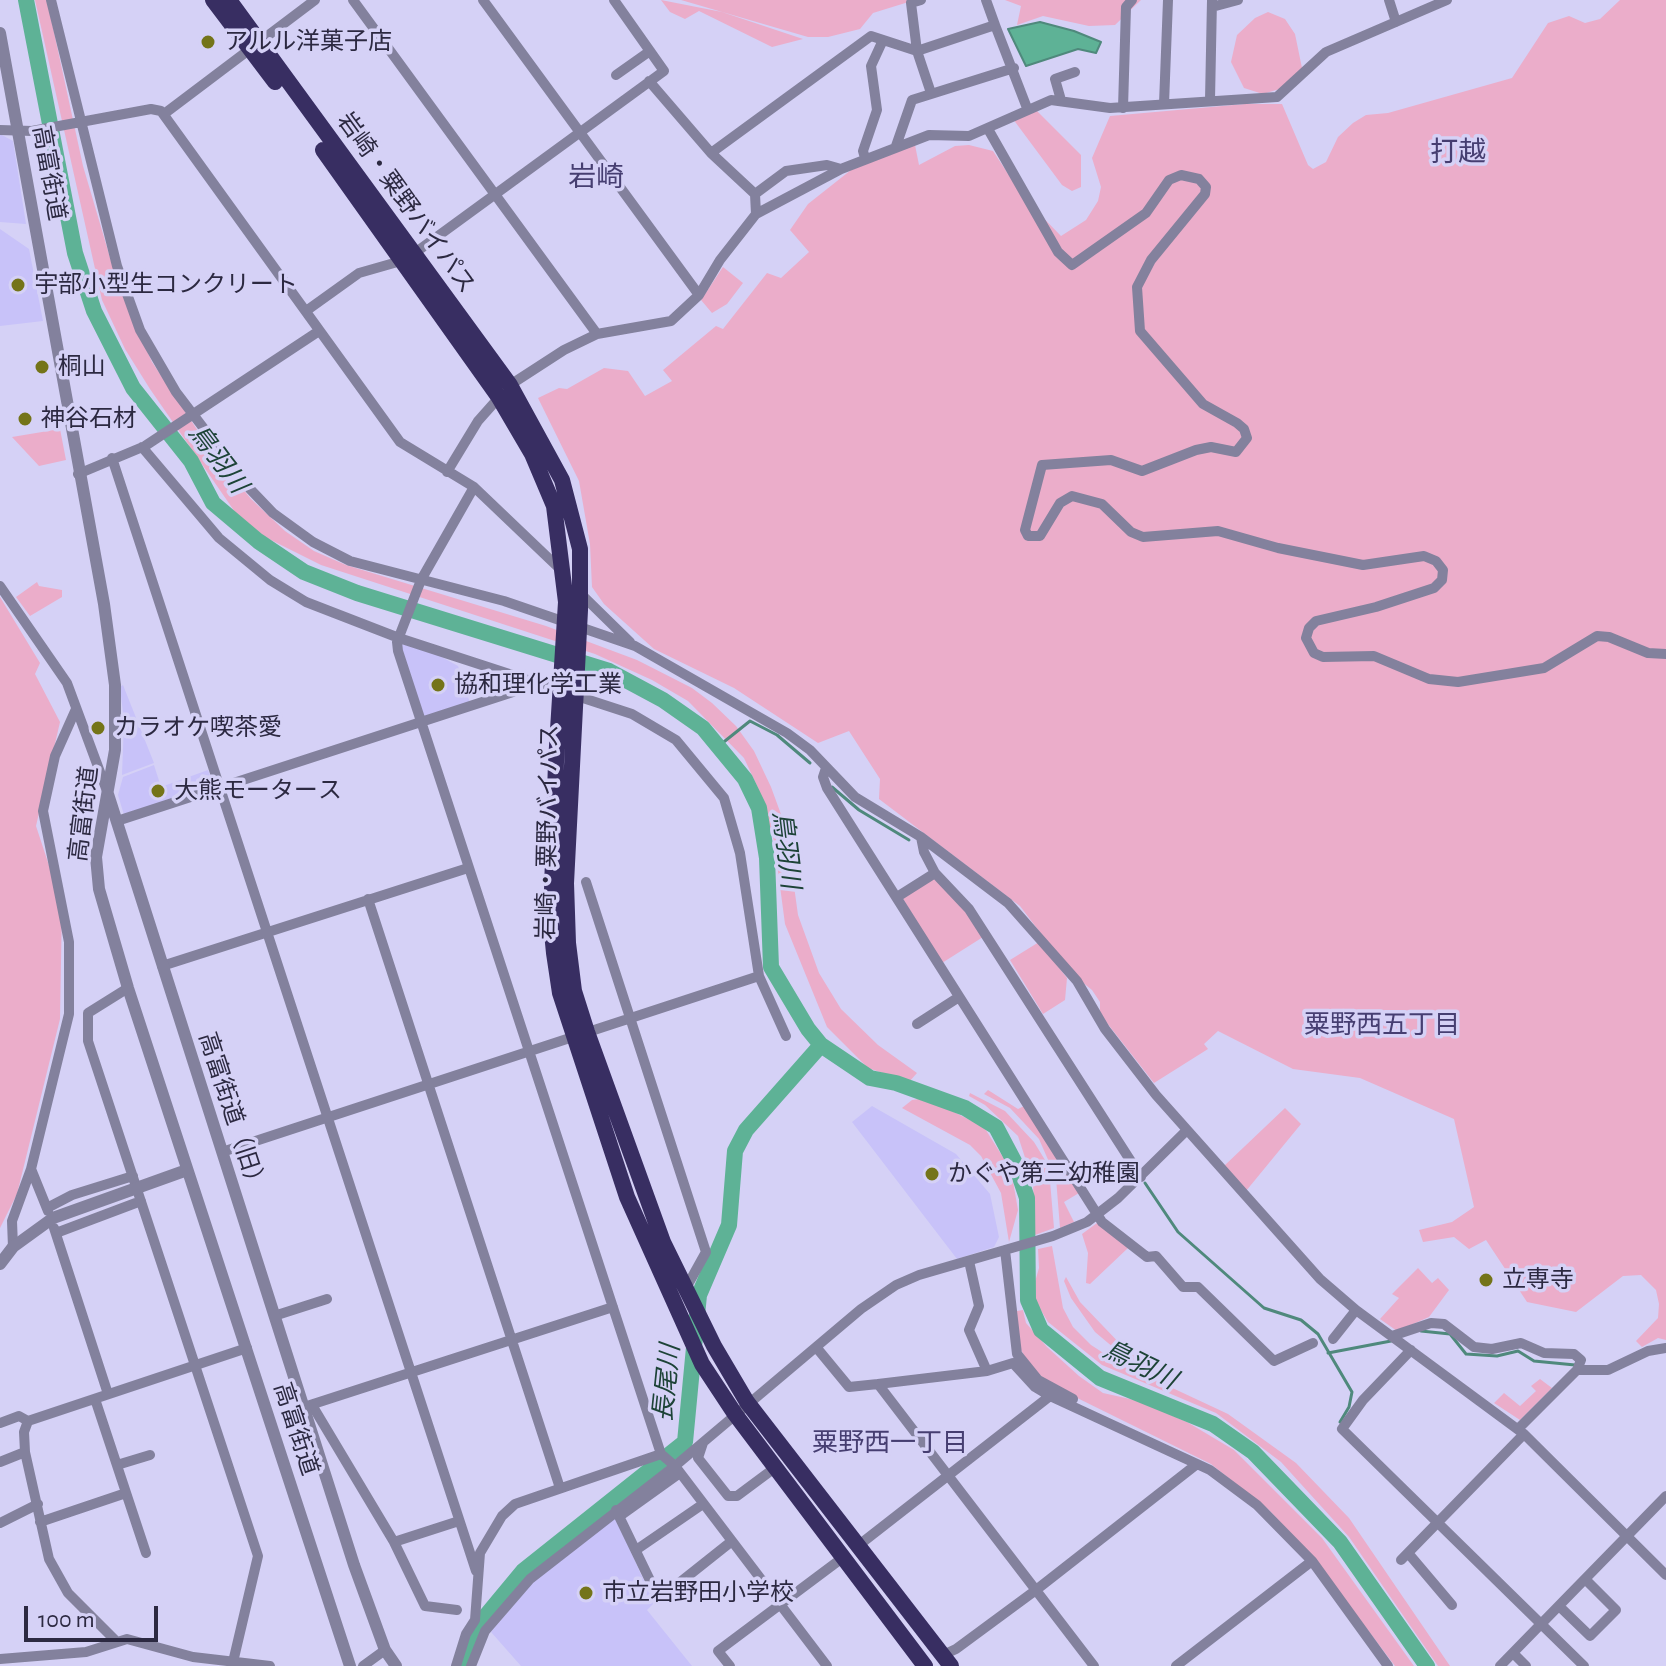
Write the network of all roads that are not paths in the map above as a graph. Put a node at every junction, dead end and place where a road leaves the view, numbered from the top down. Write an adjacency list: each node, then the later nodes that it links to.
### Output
1 (51, 0): 34 (street)
2 (213, 0): 20 (highway, 岩崎・粟野バイパス)
3 (229, 0): 20 (highway, 岩崎・粟野バイパス)
4 (315, 0): 20 (street)
5 (353, 0): 43 (street)
6 (483, 0): 38 (street)
7 (614, 0): 21 (street)
8 (921, 0): 22 (street)
9 (986, 0): 17 (street)
10 (1132, 0): 32 (street)
11 (1168, 0): 30 (street)
12 (1238, 0): 15 (street)
13 (1389, 0): 16 (street)
14 (1447, 0): 16 (street)
15 (1212, 3): 29 (street)
16 (1396, 22): 29 (street)
17 (995, 25): 22 (street); 23 (street)
18 (0, 33): 37 (street, 高富街道)
19 (883, 40): 22 (street); 40 (street); 41 (street)
20 (254, 45): 33 (street); 46 (highway, 岩崎・粟野バイパス)
21 (650, 51): 25 (street); 26 (street)
22 (917, 51): 27 (street)
23 (1014, 68): 27 (street); 31 (street)
24 (1075, 72): 28 (street)
25 (616, 75)
26 (649, 81): 38 (street); 40 (street)
27 (931, 93): 39 (street)
28 (1061, 100): 31 (street); 32 (street)
29 (1210, 100): 30 (street)
30 (1164, 104): 32 (street)
31 (1027, 108): 35 (street)
32 (1123, 108)
33 (164, 114): 34 (street); 48 (street)
34 (79, 123): 37 (street); 52 (street)
35 (988, 129): 39 (street); 62 (street)
36 (0, 130): 37 (street)
37 (26, 131): 56 (street, 高富街道)
38 (580, 133): 43 (street); 47 (street)
39 (896, 146): 41 (street)
40 (711, 153): 44 (street)
41 (865, 158): 42 (street)
42 (841, 169): 44 (street); 45 (street)
43 (495, 194): 46 (street); 50 (street)
44 (755, 194): 45 (street)
45 (756, 214): 47 (street)
46 (406, 258): 48 (street); 51 (highway, 岩崎・粟野バイパス)
47 (699, 295): 50 (street)
48 (306, 311): 49 (street)
49 (319, 331): 52 (street); 55 (street)
50 (597, 334): 51 (street)
51 (504, 390): 55 (street); 74 (highway, 岩崎・粟野バイパス); 74 (highway, 岩崎・粟野バイパス)
52 (193, 417): 53 (street); 58 (street)
53 (144, 446): 54 (street); 60 (street)
54 (112, 458): 56 (street); 67 (street)
55 (447, 472): 57 (street)
56 (78, 474): 68 (street, 高富街道)
57 (474, 487): 58 (street); 61 (street)
58 (420, 581): 60 (street); 61 (street)
59 (0, 586): 64 (street, 高富街道（旧）)
60 (400, 636): 65 (street); 79 (street)
61 (635, 646): 66 (street)
62 (1666, 654)
63 (513, 692): 65 (street)
64 (76, 709): 68 (street, 高富街道（旧）); 91 (street)
65 (422, 721): 67 (street); 71 (street)
66 (826, 768): 70 (street); 75 (street)
67 (220, 786): 69 (street); 77 (street)
68 (107, 791): 69 (street, 高富街道（旧）); 80 (street, 高富街道)
69 (117, 821): 78 (street, 高富街道（旧）)
70 (921, 837): 72 (street); 89 (street)
71 (468, 868): 76 (street); 86 (street)
72 (935, 873): 75 (street); 93 (street)
73 (586, 882): 82 (street)
74 (559, 884): 84 (highway, 岩崎・粟野バイパス)
75 (897, 897): 81 (street)
76 (368, 899): 77 (street); 87 (street)
77 (267, 932): 78 (street); 88 (street)
78 (162, 966): 90 (street, 高富街道（旧）)
79 (759, 976): 82 (street); 85 (street)
80 (128, 988): 92 (street, 高富街道); 94 (street)
81 (959, 997): 83 (street); 96 (street)
82 (629, 1019): 84 (street); 101 (street)
83 (917, 1024)
84 (582, 1034): 86 (street); 101 (highway, 岩崎・粟野バイパス); 123 (highway, 岩崎・粟野バイパス)
85 (786, 1036)
86 (530, 1050): 87 (street); 103 (street)
87 (430, 1083): 88 (street); 107 (street)
88 (328, 1117): 90 (street); 117 (street)
89 (1187, 1130): 93 (street); 104 (street)
90 (222, 1152): 105 (street, 高富街道（旧）)
91 (31, 1169): 94 (street); 97 (street)
92 (187, 1170): 94 (street); 111 (street, 高富街道)
93 (1141, 1177): 96 (street)
94 (135, 1182): 95 (street); 97 (street)
95 (141, 1201): 114 (street); 119 (street)
96 (1097, 1215): 98 (street); 109 (street)
97 (13, 1247): 100 (street)
98 (1007, 1249): 99 (street); 124 (street)
99 (969, 1261): 110 (street); 116 (street)
100 (0, 1264)
101 (689, 1295): 123 (highway, 岩崎・粟野バイパス)
102 (327, 1299): 105 (street)
103 (613, 1307): 107 (street); 130 (street)
104 (1356, 1310): 106 (street); 108 (street)
105 (274, 1316): 122 (street, 高富街道（旧）)
106 (1395, 1338): 113 (street); 115 (street)
107 (513, 1339): 117 (street); 138 (street)
108 (1333, 1339)
109 (1313, 1343)
110 (816, 1347): 118 (street); 123 (street)
111 (247, 1348): 114 (street); 174 (street, 高富街道)
112 (1666, 1348): 115 (street)
113 (1411, 1350): 127 (street); 146 (street)
114 (195, 1365): 119 (street); 172 (street)
115 (1578, 1367): 127 (street)
116 (987, 1371): 118 (street); 120 (street)
117 (410, 1372): 122 (street); 144 (street)
118 (878, 1384): 137 (street)
119 (108, 1394): 121 (street)
120 (1050, 1396): 124 (street); 137 (street)
121 (95, 1399): 125 (street); 134 (street)
122 (308, 1406): 150 (street); 167 (street, 高富街道（旧）)
123 (741, 1408): 128 (street); 135 (highway, 岩崎・粟野バイパス); 151 (highway, 岩崎・粟野バイパス)
124 (1096, 1416): 133 (street)
125 (28, 1421): 126 (street); 129 (street)
126 (0, 1423)
127 (1521, 1431): 146 (street); 148 (street)
128 (704, 1441): 135 (street); 136 (street)
129 (25, 1452): 132 (street); 141 (street)
130 (661, 1454): 136 (street); 138 (street)
131 (150, 1455): 134 (street)
132 (0, 1462)
133 (1197, 1464): 155 (street); 159 (street)
134 (117, 1465): 139 (street)
135 (776, 1467): 154 (highway, 岩崎・粟野バイパス)
136 (677, 1470): 142 (street); 143 (street)
137 (948, 1474): 151 (street); 159 (street)
138 (560, 1488): 156 (street)
139 (126, 1493): 145 (street); 153 (street)
140 (1666, 1496): 148 (street)
141 (38, 1504): 145 (street); 147 (street)
142 (703, 1504): 149 (street); 152 (street)
143 (618, 1513): 152 (street); 165 (street)
144 (459, 1521): 150 (street); 156 (street)
145 (40, 1522): 166 (street)
146 (1437, 1522): 161 (street); 164 (street)
147 (0, 1523)
148 (1627, 1535): 157 (street); 158 (street)
149 (732, 1541): 152 (street); 160 (street)
150 (394, 1542): 163 (street)
151 (859, 1545): 171 (highway, 岩崎・粟野バイパス)
152 (636, 1550)
153 (146, 1553)
154 (845, 1556): 160 (street); 180 (highway, 岩崎・粟野バイパス)
155 (1312, 1561): 182 (street); 183 (street)
156 (476, 1571): 165 (street)
157 (1666, 1575)
158 (1585, 1579): 162 (street); 162 (street)
159 (1036, 1590): 171 (street); 181 (street)
160 (780, 1604): 178 (street); 179 (street)
161 (1452, 1605)
162 (1559, 1606): 164 (street)
163 (457, 1610)
164 (1541, 1625): 168 (street); 186 (street)
165 (480, 1626): 169 (street)
166 (116, 1641): 170 (street); 172 (street)
167 (385, 1650): 175 (street); 176 (street, 高富街道（旧）)
168 (1513, 1653): 184 (street); 185 (street)
169 (468, 1656): 177 (street)
170 (0, 1659)
171 (947, 1660): 180 (street)
172 (233, 1662): 173 (street)
173 (270, 1666)
174 (350, 1666)
175 (363, 1666)
176 (396, 1666)
177 (456, 1666)
178 (730, 1666)
179 (827, 1666)
180 (926, 1666)
181 (1094, 1666)
182 (1176, 1666)
183 (1388, 1666)
184 (1500, 1666)
185 (1526, 1666)
186 (1584, 1666)

